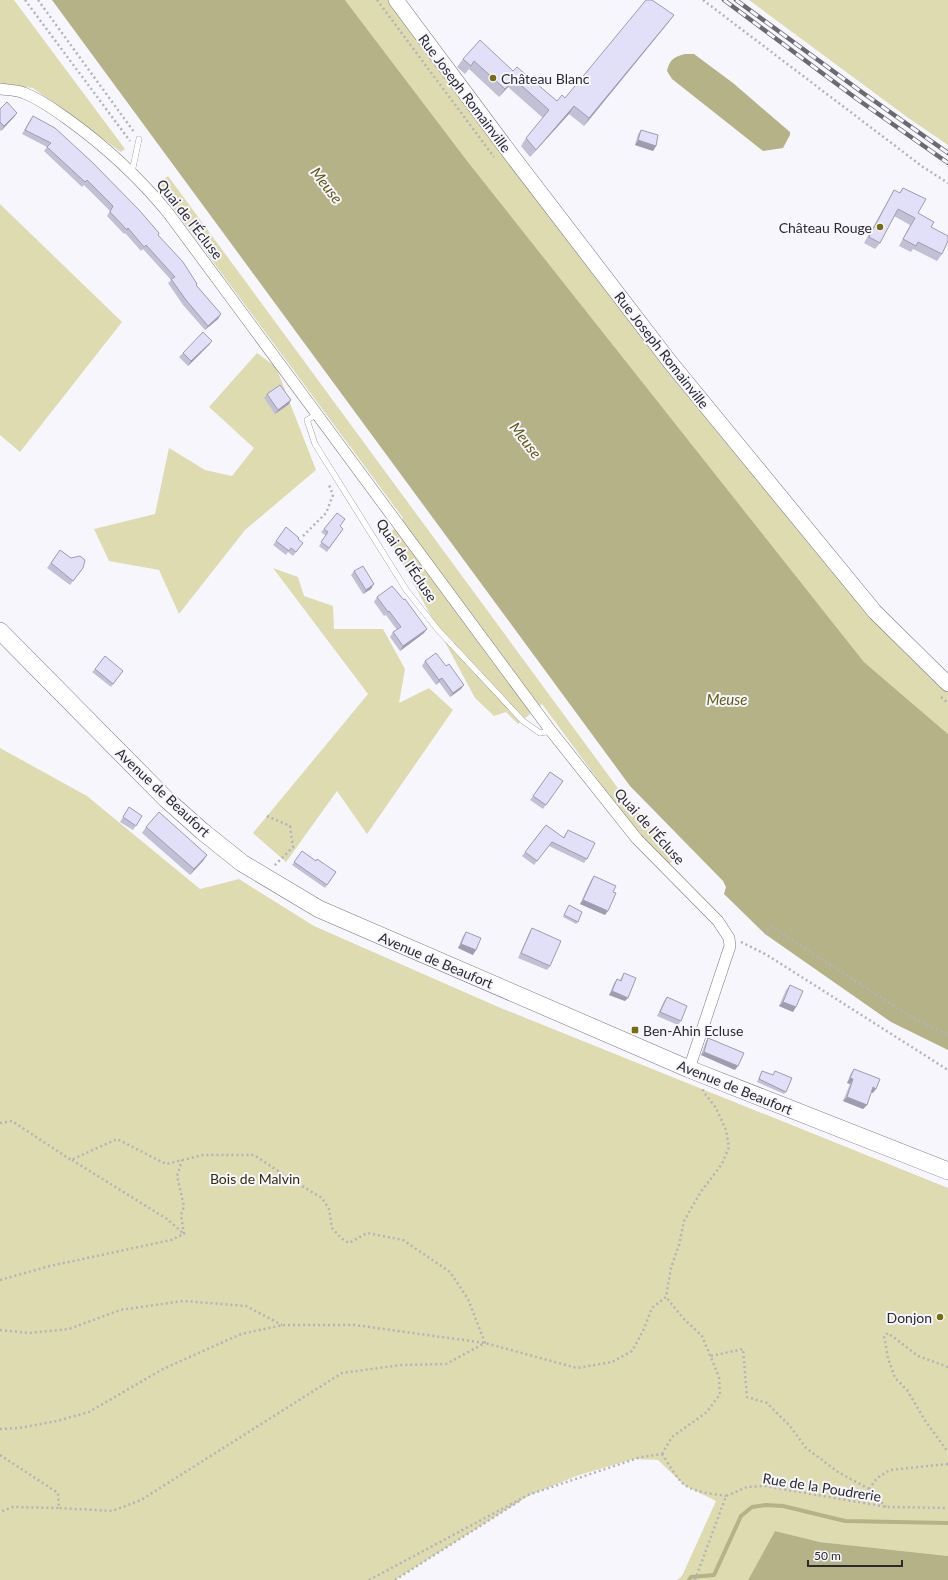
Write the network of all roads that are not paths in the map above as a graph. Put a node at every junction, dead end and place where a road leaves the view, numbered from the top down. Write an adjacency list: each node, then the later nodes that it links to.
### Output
1 (396, 0): 7 (street, Rue Joseph Romainville)
2 (0, 89): 4 (street, Quai de l'Écluse)
3 (140, 139): 4 (lane)
4 (132, 172): 5 (street, Quai de l'Écluse)
5 (317, 414): 8 (street, Quai de l'Écluse); 8 (lane, Quai de l'Écluse)
6 (0, 631): 9 (main road, Avenue de Beaufort)
7 (948, 684)
8 (551, 731): 9 (street, Quai de l'Écluse)
9 (689, 1069): 10 (main road, Avenue de Beaufort)
10 (948, 1171)

